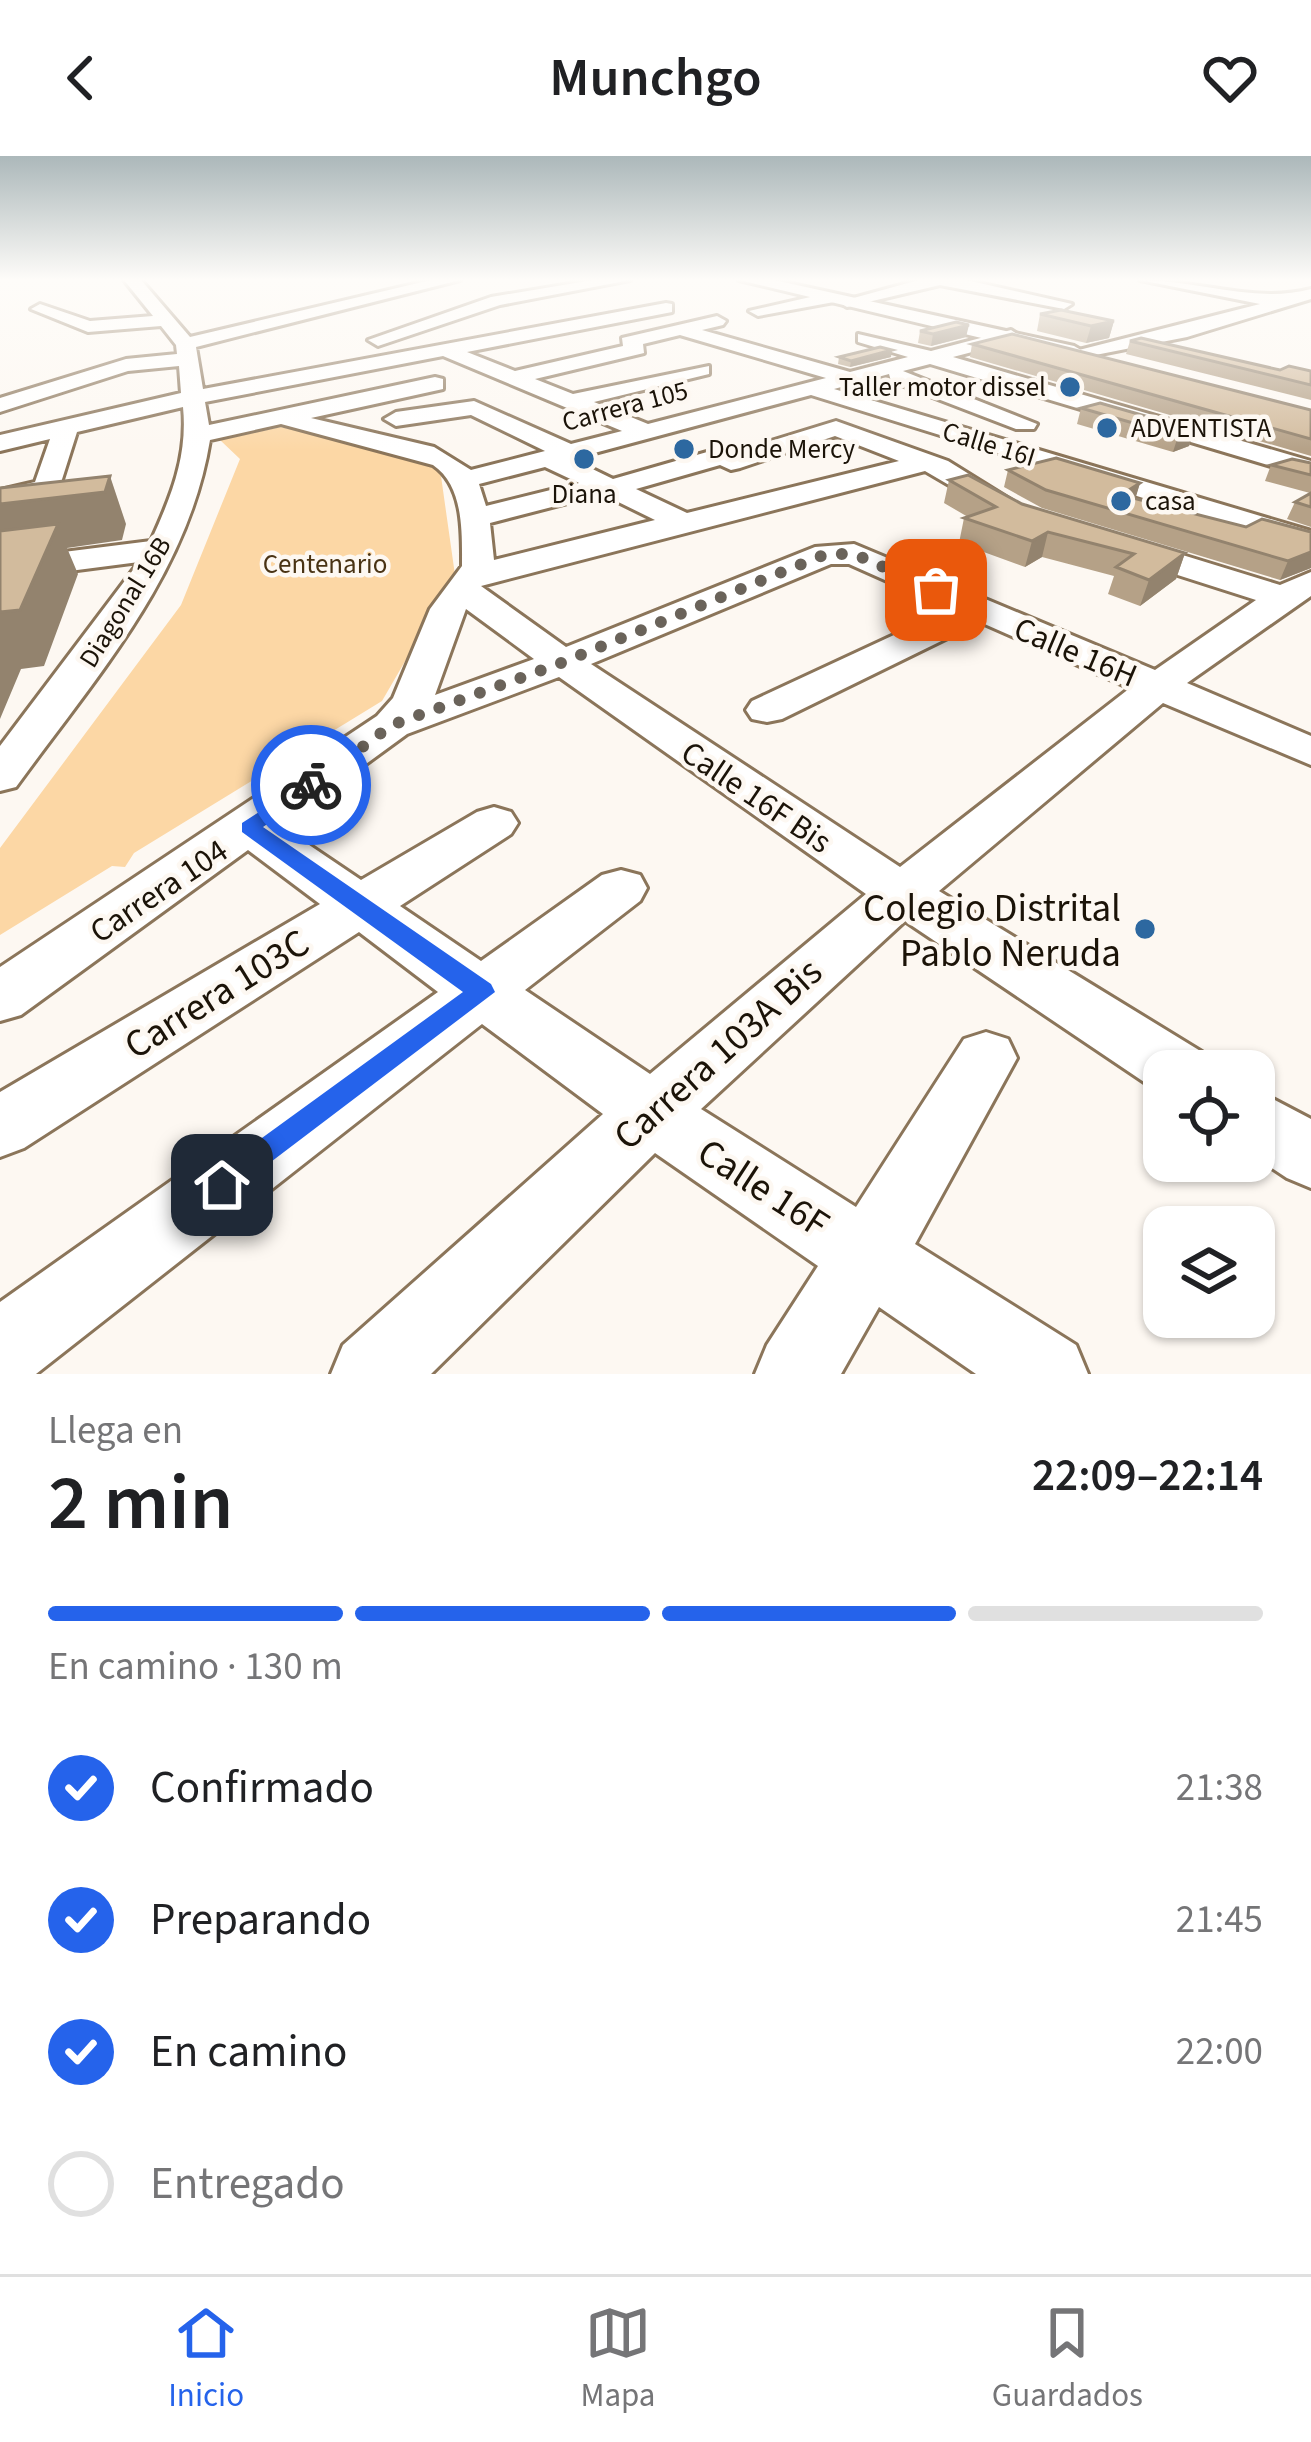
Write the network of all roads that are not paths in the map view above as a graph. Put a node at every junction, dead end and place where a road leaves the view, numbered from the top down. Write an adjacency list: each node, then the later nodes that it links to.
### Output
1 (153, 337): 12 (street)
2 (177, 337): 12 (street)
3 (199, 337): 12 (street)
4 (364, 337): 25 (street)
5 (384, 337): 13 (street)
6 (524, 337): 13 (street)
7 (662, 337): 21 (street)
8 (704, 337): 16 (street)
9 (1011, 337): 15 (main road); 17 (street, Carrera 105)
10 (1160, 337): 15 (street)
11 (865, 338): 17 (street)
12 (180, 341): 25 (street, Diagonal 16B); 27 (street)
13 (449, 352): 21 (street); 25 (street)
14 (820, 355): 16 (street)
15 (1082, 355): 20 (main road)
16 (771, 356): 22 (street)
17 (928, 356): 18 (street, Carrera 105); 30 (street)
18 (879, 368): 22 (street, Carrera 105); 31 (street)
19 (701, 370): 26 (street)
20 (1144, 371)
21 (504, 374): 26 (street); 28 (street)
22 (845, 377): 23 (street, Carrera 105)
23 (805, 388): 33 (street, Carrera 105); 41 (street, Calle 16I)
24 (98, 395): 29 (street)
25 (191, 398): 32 (street); 35 (street, Diagonal 16B)
26 (572, 401): 33 (street)
27 (0, 405)
28 (277, 418): 34 (street); 35 (street)
29 (0, 419)
30 (1148, 423): 37 (street); 41 (street)
31 (1025, 424)
32 (66, 428): 36 (street); 47 (street)
33 (650, 430): 38 (street, Carrera 105); 39 (street)
34 (336, 431): 38 (street); 43 (street)
35 (197, 435): 53 (street, Diagonal 16B)
36 (0, 442)
37 (1226, 447): 42 (street); 44 (street)
38 (558, 455): 43 (street, Carrera 105); 45 (street)
39 (719, 455): 40 (street); 45 (street); 46 (street)
40 (928, 462): 46 (street); 48 (street)
41 (1050, 462): 44 (street, Calle 16I)
42 (1311, 470)
43 (464, 480): 49 (street)
44 (1129, 486): 52 (street, Calle 16I)
45 (608, 487): 49 (street); 50 (street)
46 (799, 494): 50 (street)
47 (0, 499)
48 (1029, 518)
49 (472, 519): 56 (street)
50 (682, 522): 56 (street)
51 (1097, 539): 57 (street)
52 (1311, 541)
53 (163, 549): 55 (street); 64 (street, Diagonal 16B)
54 (841, 553): 58 (street, Calle 16H); 59 (street, Carrera 104)
55 (0, 569)
56 (470, 582): 59 (street, Calle 16F Bis); 62 (street)
57 (1297, 590): 60 (street, Carrera 103A Bis)
58 (978, 609): 60 (street, Calle 16H); 61 (street)
59 (561, 663): 62 (street, Carrera 104); 68 (street, Calle 16F Bis)
60 (1161, 686): 63 (street, Calle 16H); 68 (street, Carrera 103A Bis)
61 (767, 710)
62 (392, 725): 66 (street, Carrera 104)
63 (1311, 752)
64 (0, 777)
65 (494, 823): 69 (street, Carrera 103C)
66 (249, 827): 69 (street, Calle 16F); 71 (street, Carrera 104)
67 (621, 887): 70 (street)
68 (898, 892): 72 (street, Calle 16F Bis); 74 (street, Carrera 103A Bis)
69 (358, 904): 70 (street, Calle 16F); 75 (street, Carrera 103C)
70 (482, 992): 74 (street, Calle 16F); 79 (street)
71 (0, 998)
72 (1146, 1050)
73 (986, 1058): 78 (street)
74 (650, 1111): 78 (street, Calle 16F); 80 (street, Carrera 103A Bis)
75 (0, 1127)
76 (1275, 1133): 77 (street)
77 (1311, 1156)
78 (870, 1256): 81 (street); 82 (street, Calle 16F)
79 (0, 1351)
80 (372, 1374)
81 (796, 1374)
82 (1048, 1374)

